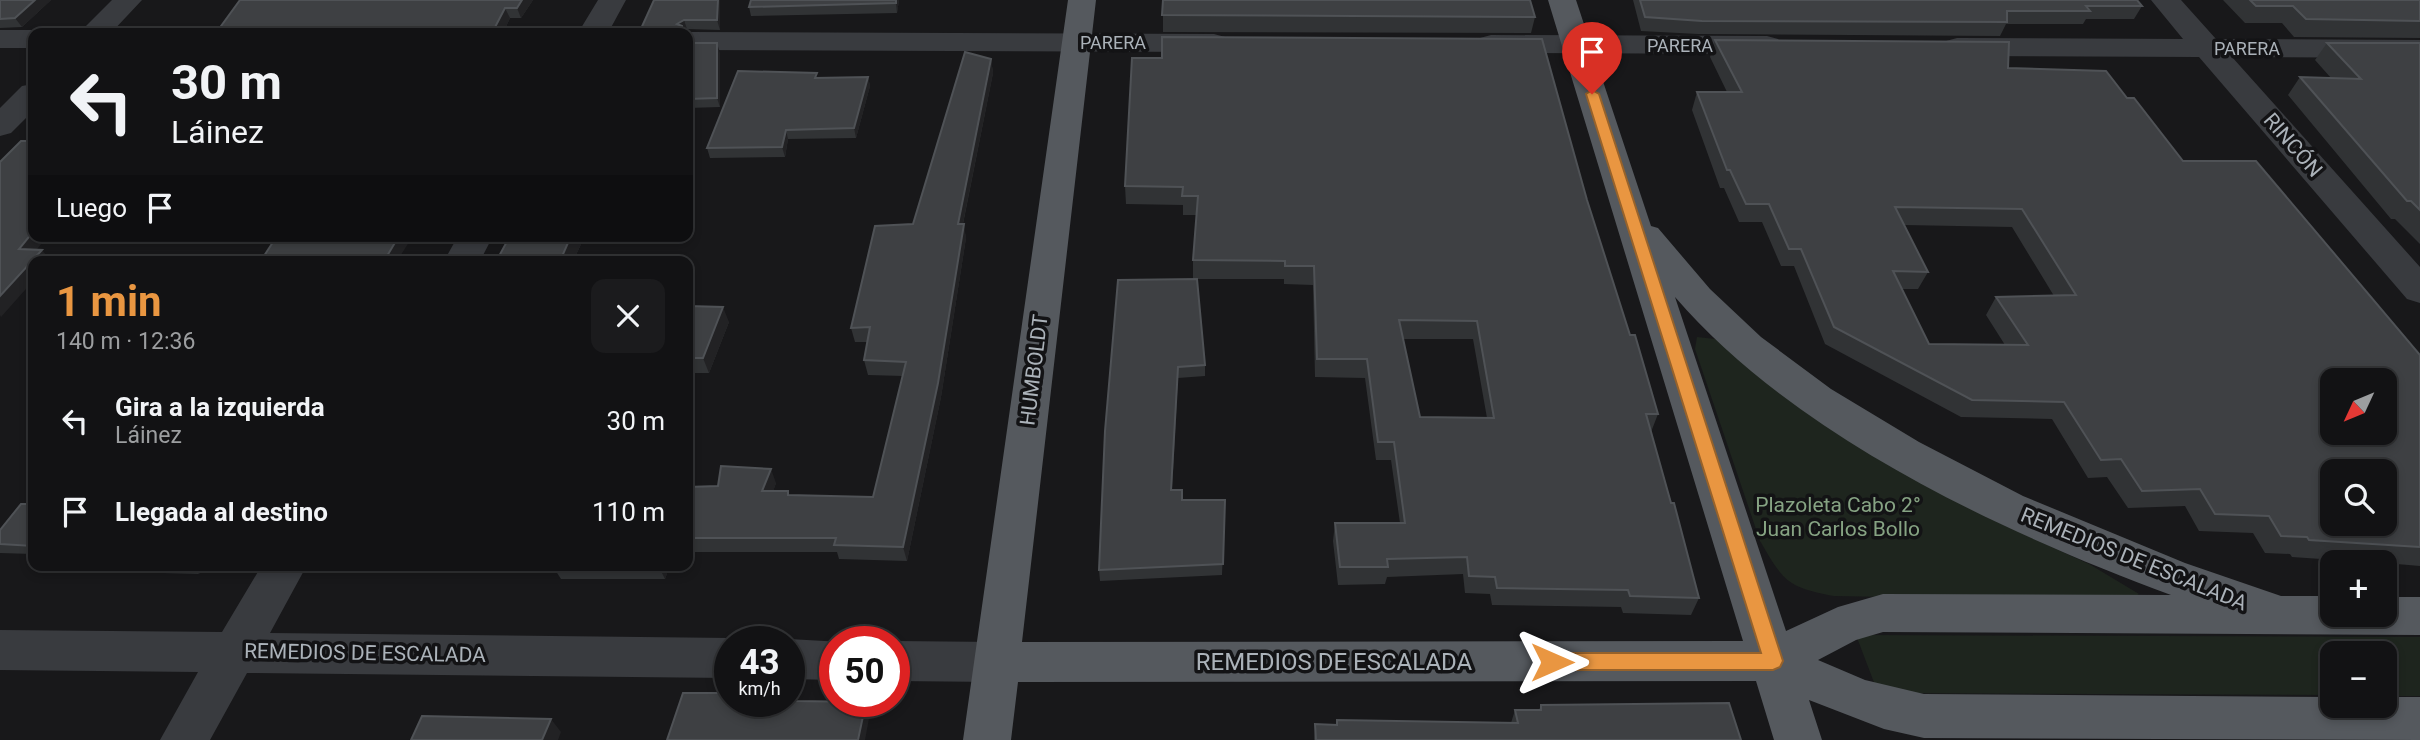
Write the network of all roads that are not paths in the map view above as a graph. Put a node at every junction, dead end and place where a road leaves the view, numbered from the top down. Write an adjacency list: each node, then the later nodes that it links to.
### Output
1 (128, 0): 6 (street)
2 (612, 0): 7 (street)
3 (1082, 0): 11 (main road, HUMBOLDT)
4 (1562, 0): 14 (main road)
5 (2165, 0): 17 (street, RINCÓN)
6 (99, 28)
7 (596, 28)
8 (0, 39): 9 (street)
9 (28, 39)
10 (693, 41): 11 (street, PARERA)
11 (1076, 42): 12 (street, PARERA); 31 (main road, HUMBOLDT)
12 (1243, 43)
13 (1465, 44): 14 (street, PARERA)
14 (1576, 44): 15 (street, PARERA); 21 (main road)
15 (1796, 46)
16 (1933, 46): 17 (street, PARERA)
17 (2208, 48): 18 (street, PARERA); 22 (street, RINCÓN)
18 (2420, 49)
19 (28, 98): 20 (street)
20 (0, 126)
21 (1631, 217): 24 (main road, REMEDIOS DE ESCALADA); 30 (main road)
22 (2420, 290)
23 (282, 571): 27 (street)
24 (2280, 615): 25 (main road, REMEDIOS DE ESCALADA); 30 (main road, REMEDIOS DE ESCALADA)
25 (2420, 616)
26 (0, 650): 27 (street, REMEDIOS DE ESCALADA)
27 (235, 652): 28 (street, REMEDIOS DE ESCALADA); 33 (street)
28 (714, 658)
29 (910, 661): 31 (street, REMEDIOS DE ESCALADA)
30 (1773, 661): 31 (main road, REMEDIOS DE ESCALADA); 32 (main road, REMEDIOS DE ESCALADA); 35 (main road)
31 (997, 662): 34 (main road, HUMBOLDT)
32 (2420, 719)
33 (184, 740)
34 (987, 740)
35 (1798, 740)

